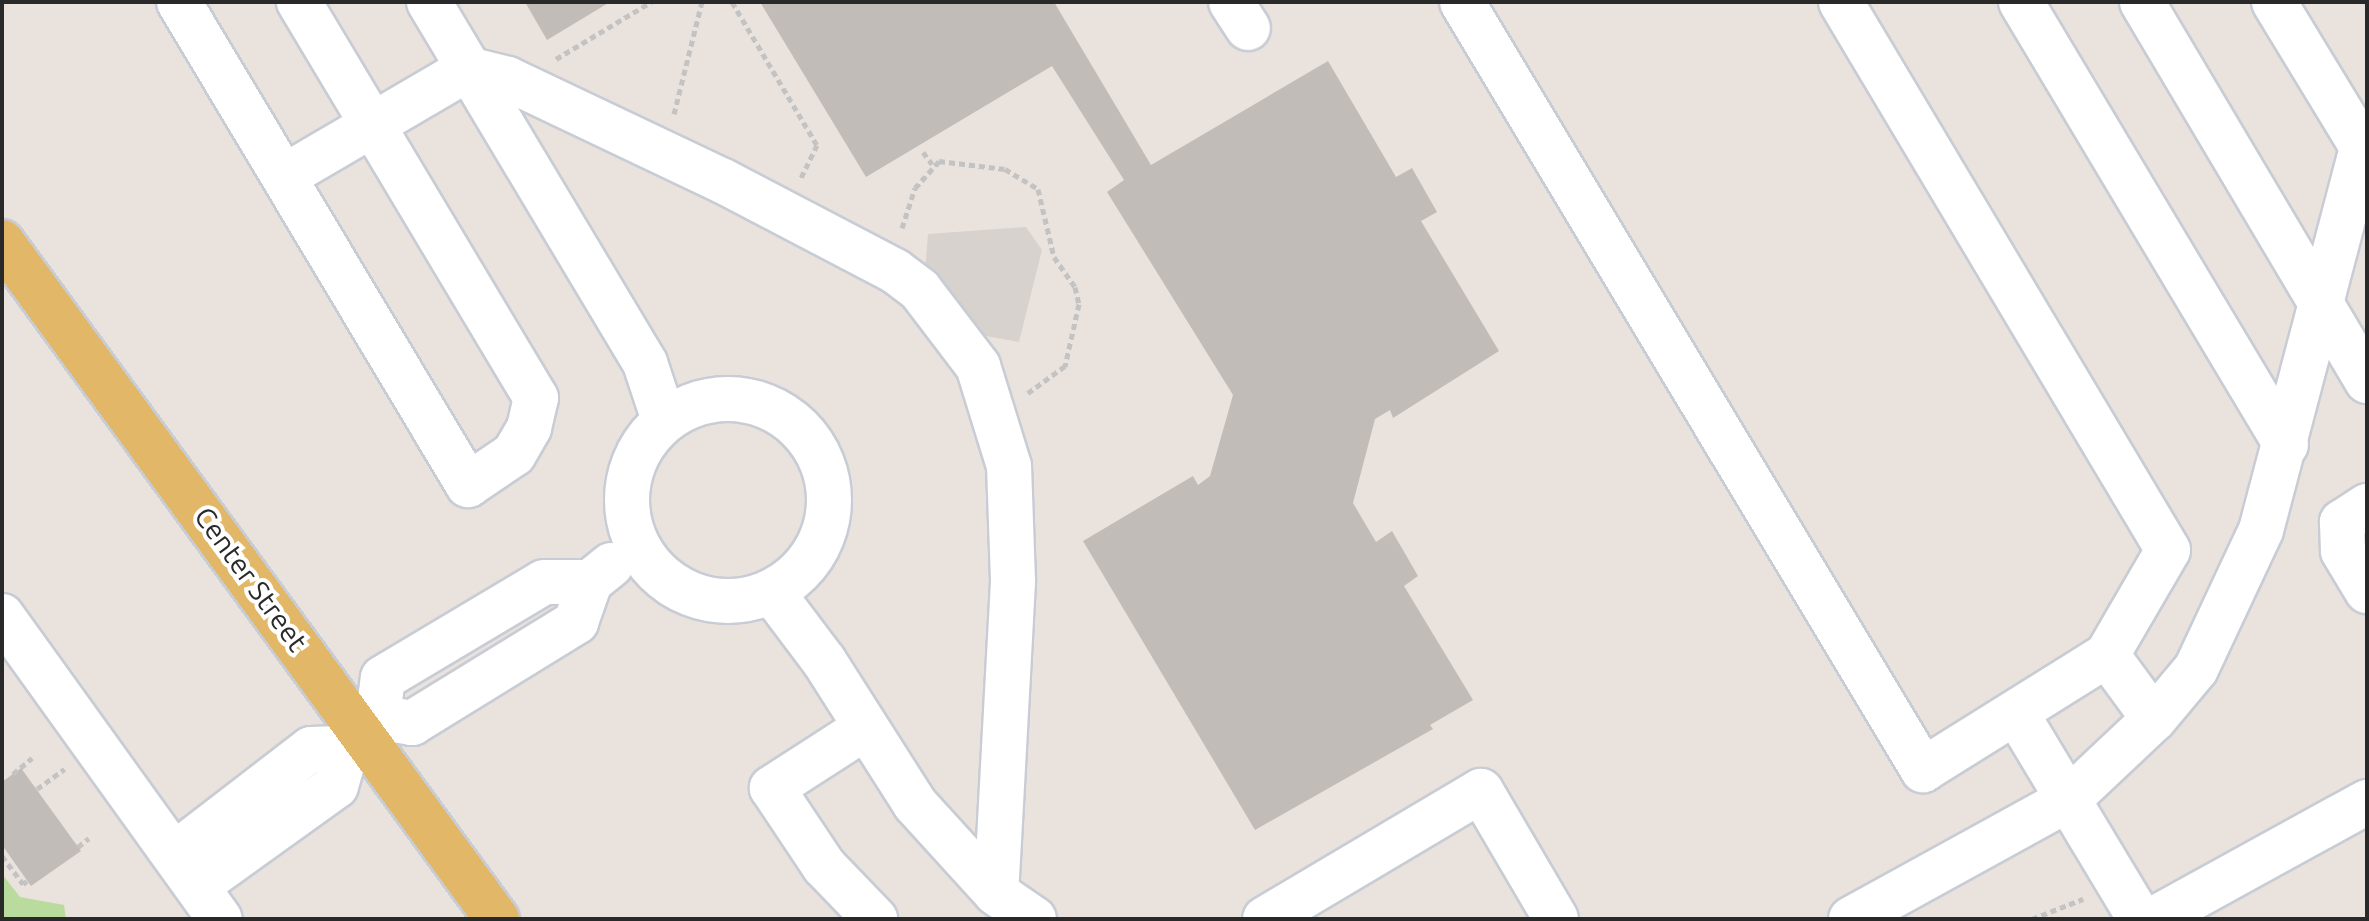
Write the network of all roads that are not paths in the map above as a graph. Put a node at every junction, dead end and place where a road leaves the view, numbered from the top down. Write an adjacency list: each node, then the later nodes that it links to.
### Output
1 (179, 2): 12 (lane)
2 (299, 2): 10 (lane)
3 (429, 2): 9 (lane)
4 (1462, 2): 24 (lane)
5 (1841, 2): 23 (lane)
6 (2021, 2): 17 (lane)
7 (2142, 2): 14 (lane)
8 (2274, 2): 11 (lane)
9 (468, 69): 10 (lane); 16 (lane); 31 (lane)
10 (373, 124): 12 (lane); 12 (lane)
11 (2365, 152): 14 (lane)
12 (285, 176)
13 (2, 242): 27 (main road, Center Street)
14 (2324, 307): 15 (lane); 17 (lane)
15 (2367, 381)
16 (664, 420): 19 (lane); 21 (lane)
17 (2286, 445): 25 (lane)
18 (2367, 506): 20 (lane)
19 (636, 545): 21 (lane); 27 (lane)
20 (2367, 591)
21 (772, 592): 26 (lane)
22 (2, 616): 30 (lane)
23 (2107, 655): 24 (lane); 25 (lane)
24 (2018, 716): 28 (lane)
25 (2154, 719): 28 (lane)
26 (865, 728): 31 (lane); 33 (lane)
27 (362, 730): 30 (lane); 32 (main road, Center Street)
28 (2069, 799): 37 (lane); 38 (lane)
29 (2367, 802): 39 (lane)
30 (198, 886)
31 (996, 893): 34 (lane)
32 (497, 919)
33 (875, 919)
34 (1034, 919)
35 (1265, 919): 36 (lane)
36 (1556, 919)
37 (1851, 919)
38 (2140, 919)
39 (2154, 919)

